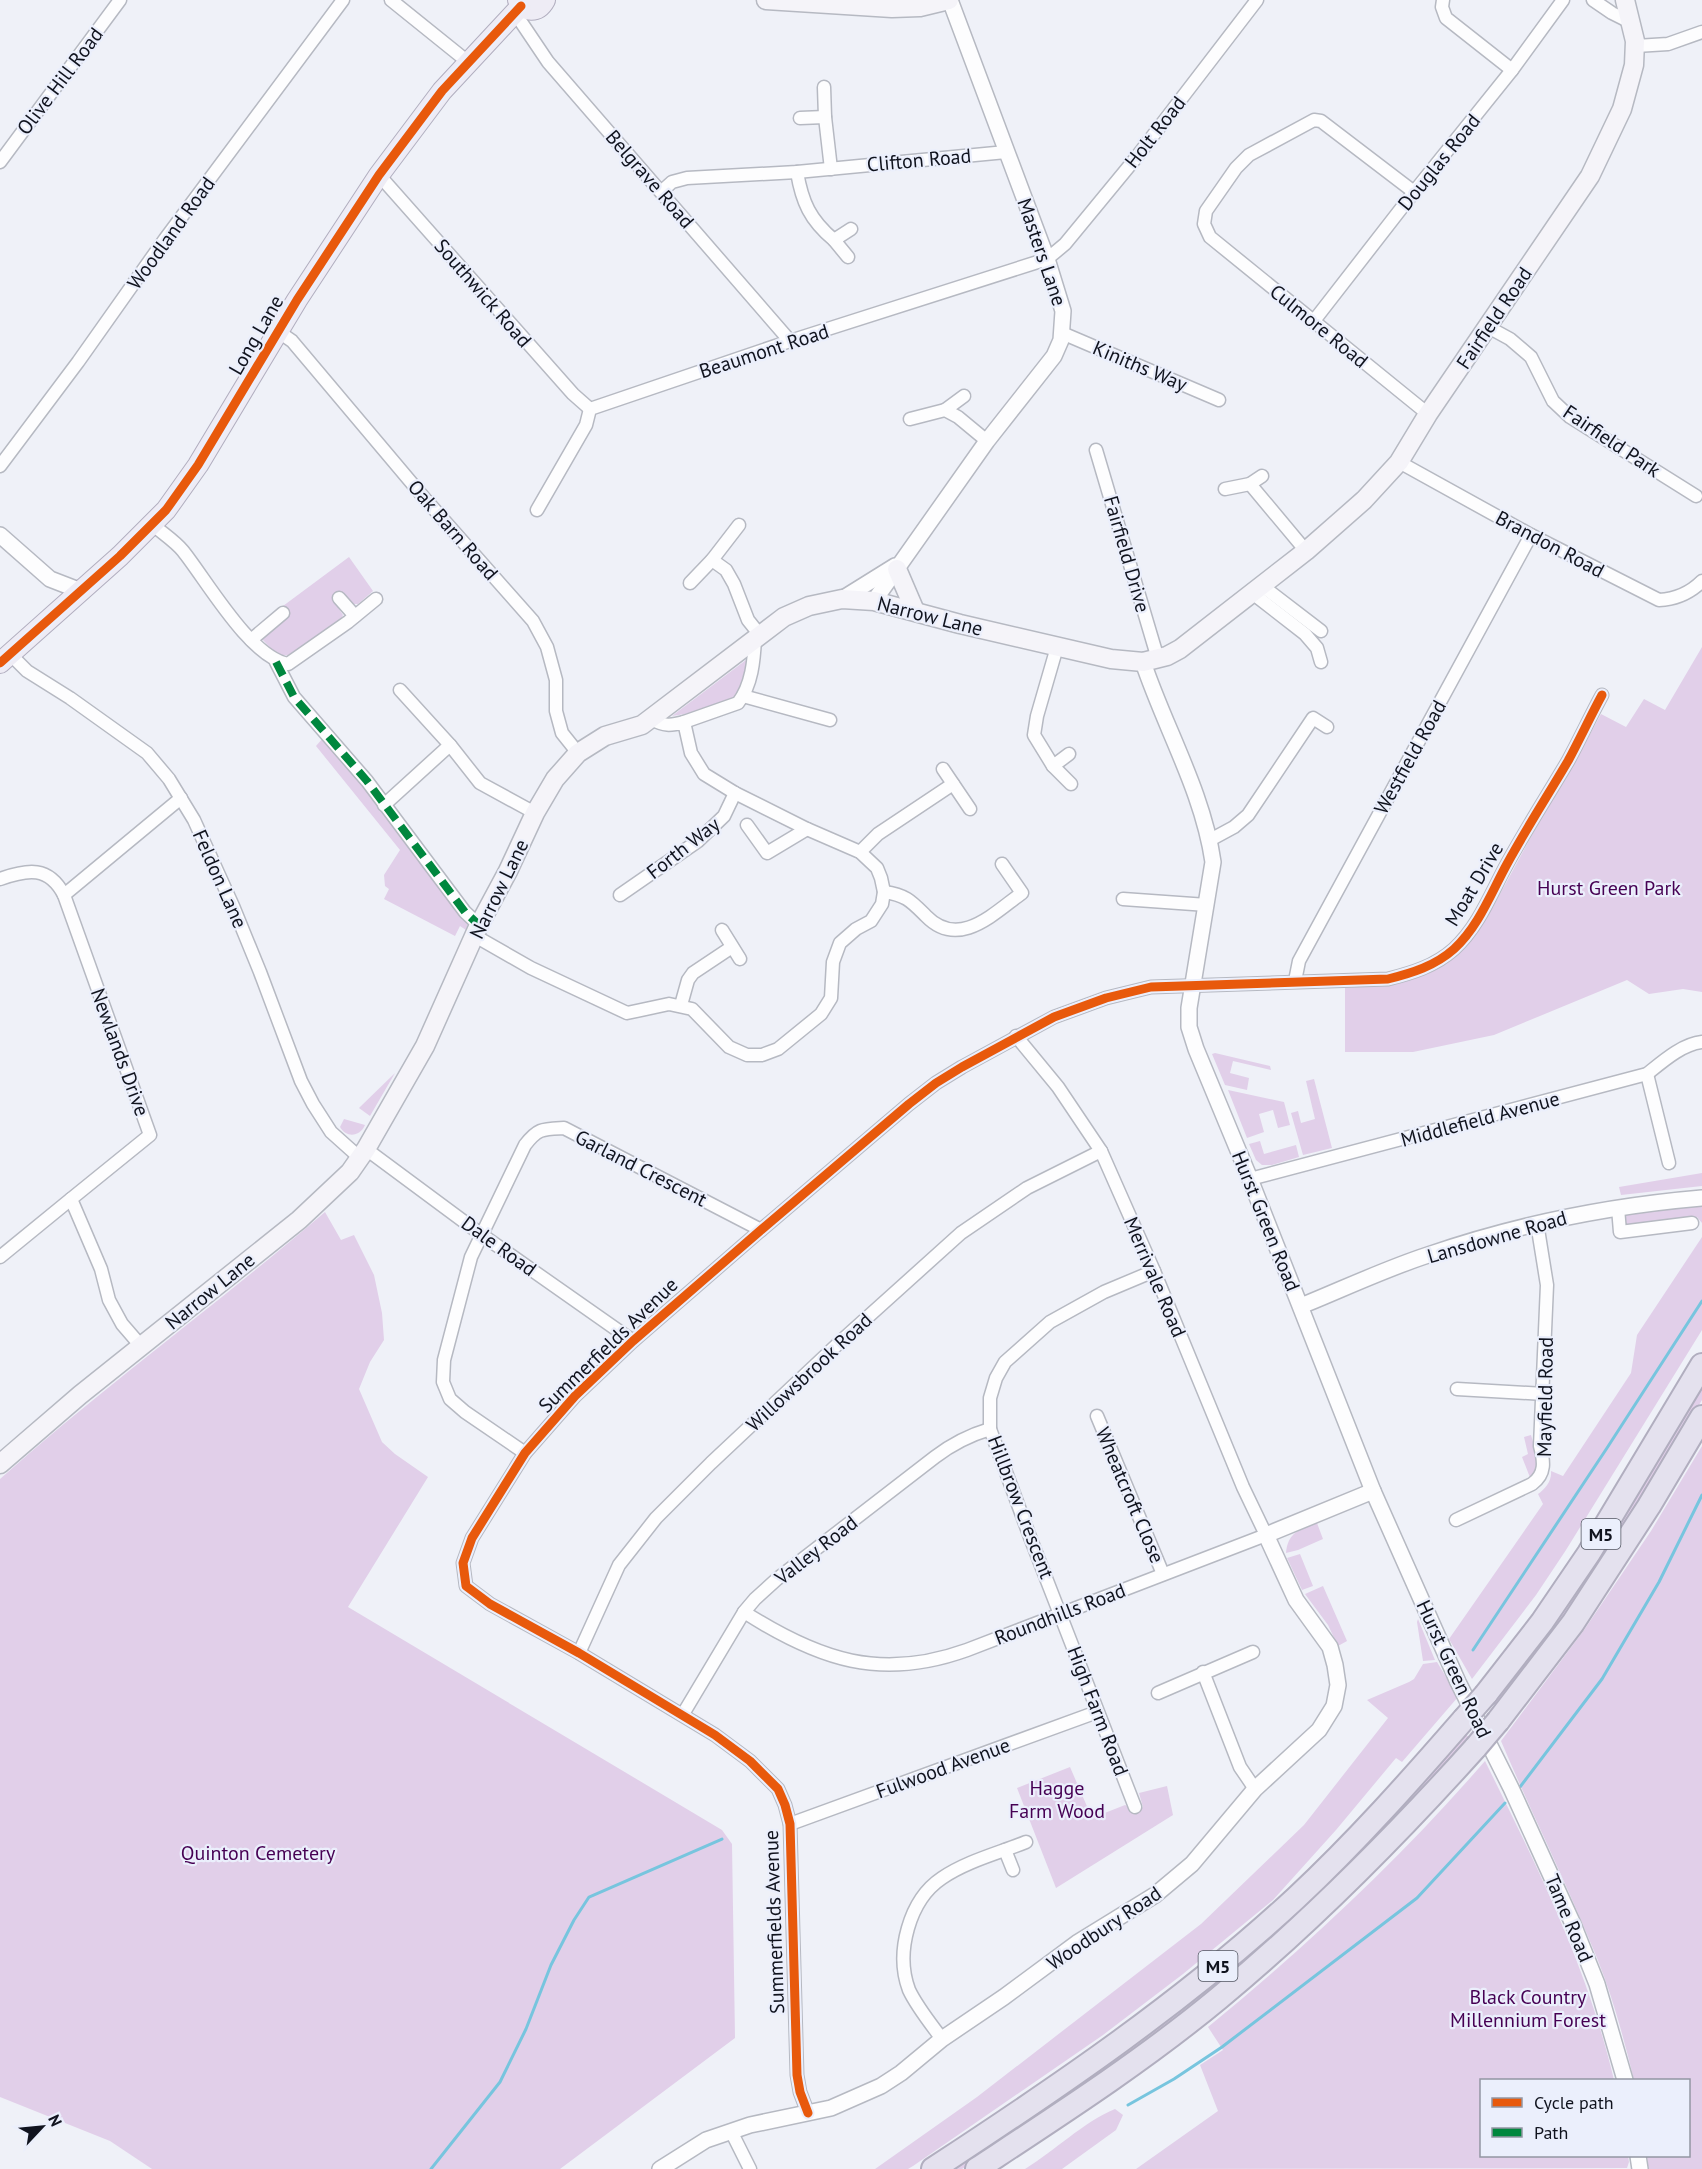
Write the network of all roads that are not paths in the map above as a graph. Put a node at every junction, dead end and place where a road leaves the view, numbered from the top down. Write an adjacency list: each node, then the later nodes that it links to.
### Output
1 (120, 0): 22 (street, Olive Hill Road)
2 (343, 0): 46 (street, Woodland Road)
3 (391, 0): 16 (street)
4 (545, 0): 12 (main road)
5 (766, 0): 6 (main road)
6 (949, 0): 21 (street, Masters Lane)
7 (1257, 0): 31 (street, Holt Road)
8 (1443, 0): 17 (street)
9 (1563, 0): 17 (street, Douglas Road)
10 (1593, 0): 13 (street)
11 (1625, 0): 13 (main road, Fairfield Road)
12 (518, 6): 16 (main road, Long Lane); 26 (street, Belgrave Road)
13 (1632, 23): 15 (main road, Fairfield Road)
14 (1702, 32): 15 (street)
15 (1636, 46): 33 (main road, Fairfield Road)
16 (468, 62): 25 (main road, Long Lane)
17 (1512, 70): 27 (street, Douglas Road)
18 (824, 87): 19 (street)
19 (825, 117): 20 (street); 23 (street)
20 (800, 118)
21 (1006, 152): 23 (street, Clifton Road); 31 (street, Masters Lane)
22 (0, 162)
23 (831, 168): 24 (street, Clifton Road)
24 (797, 172): 26 (street, Clifton Road); 29 (street)
25 (379, 175): 34 (main road, Long Lane); 39 (street, Southwick Road)
26 (662, 191): 36 (street, Belgrave Road)
27 (1413, 192): 32 (street, Douglas Road); 32 (street, Culmore Road)
28 (851, 229): 29 (street)
29 (834, 240): 30 (street)
30 (848, 256)
31 (1047, 259): 35 (street, Masters Lane); 36 (street, Beaumont Road)
32 (1313, 322): 41 (street, Culmore Road)
33 (1488, 327): 41 (main road, Fairfield Road); 50 (street, Fairfield Park)
34 (279, 332): 52 (main road, Long Lane); 88 (street, Oak Barn Road)
35 (1062, 333): 38 (street, Kiniths Way); 43 (street, Masters Lane)
36 (790, 341): 39 (street, Beaumont Road)
37 (964, 396): 40 (street)
38 (1219, 400)
39 (590, 409): 51 (street)
40 (945, 410): 42 (street); 43 (street)
41 (1428, 414): 45 (main road, Fairfield Road)
42 (910, 419)
43 (987, 441): 58 (street, Masters Lane)
44 (1096, 450): 77 (street, Fairfield Drive)
45 (1399, 462): 55 (street, Brandon Road); 56 (main road, Fairfield Road)
46 (0, 466)
47 (1262, 476): 48 (street)
48 (1250, 484): 49 (street); 56 (street)
49 (1225, 489)
50 (1696, 496)
51 (537, 510)
52 (152, 524): 63 (main road, Long Lane); 74 (street)
53 (739, 525): 57 (street)
54 (0, 535): 59 (street)
55 (1531, 535): 60 (street, Brandon Road); 114 (street, Westfield Road)
56 (1306, 551): 62 (main road, Fairfield Road)
57 (712, 560): 61 (street); 73 (street)
58 (899, 566): 66 (street); 67 (street, Masters Lane); 69 (main road)
59 (50, 579): 63 (street); 68 (street)
60 (1702, 580)
61 (690, 583)
62 (1256, 589): 72 (street); 77 (main road, Fairfield Road); 79 (street)
63 (81, 591): 68 (main road, Long Lane)
64 (339, 598): 71 (street)
65 (376, 599): 71 (street)
66 (842, 600): 67 (main road, Narrow Lane); 73 (main road, Narrow Lane)
67 (874, 601): 69 (main road, Narrow Lane)
68 (64, 607): 76 (main road, Long Lane)
69 (915, 611): 75 (main road, Narrow Lane)
70 (283, 613): 74 (street)
71 (355, 616): 78 (street)
72 (1321, 631)
73 (757, 637): 82 (street); 83 (main road, Narrow Lane)
74 (252, 640): 78 (street)
75 (1057, 648): 77 (main road, Narrow Lane); 90 (street)
76 (5, 658): 95 (street, Feldon Lane)
77 (1150, 660): 101 (street, Hurst Green Road)
78 (276, 662): 96 (street)
79 (1321, 662)
80 (400, 690): 87 (street)
81 (1602, 695): 114 (street, Moat Drive)
82 (743, 696): 84 (street); 85 (street)
83 (651, 718): 85 (street); 88 (main road, Narrow Lane)
84 (830, 720)
85 (684, 722): 94 (street)
86 (1327, 727): 101 (street)
87 (450, 745): 96 (street); 98 (street)
88 (578, 753): 98 (main road, Narrow Lane)
89 (1069, 754): 90 (street)
90 (1053, 766): 92 (street)
91 (943, 769): 93 (street)
92 (1071, 783)
93 (953, 784): 97 (street); 102 (street)
94 (735, 793): 100 (street); 107 (street, Forth Way)
95 (182, 798): 106 (street); 121 (street, Feldon Lane)
96 (384, 806): 111 (street)
97 (970, 809)
98 (535, 813): 111 (main road, Narrow Lane)
99 (747, 825): 100 (street)
100 (807, 829): 102 (street)
101 (1210, 840): 109 (street, Hurst Green Road)
102 (860, 852): 105 (street)
103 (1002, 864): 105 (street)
104 (0, 879): 106 (street)
105 (884, 892): 116 (street)
106 (64, 895): 124 (street, Newlands Drive)
107 (621, 895)
108 (1123, 899): 109 (street)
109 (1207, 905): 115 (street, Hurst Green Road)
110 (722, 930): 112 (street)
111 (477, 931): 116 (street); 121 (main road, Narrow Lane)
112 (732, 947): 113 (street); 116 (street)
113 (740, 959)
114 (1295, 981): 115 (street, Moat Drive)
115 (1193, 987): 117 (street, Summerfields Avenue); 123 (street, Hurst Green Road)
116 (681, 1005)
117 (1016, 1036): 120 (street, Merrivale Road); 129 (street, Summerfields Avenue)
118 (1702, 1042): 119 (street, Middlefield Avenue)
119 (1647, 1074): 122 (street); 123 (street, Middlefield Avenue)
120 (1101, 1151): 132 (street, Merrivale Road); 151 (street, Willowsbrook Road)
121 (363, 1154): 130 (street, Dale Road); 135 (main road, Narrow Lane)
122 (1669, 1162)
123 (1250, 1179): 133 (street, Hurst Green Road)
124 (71, 1198): 131 (street); 135 (street)
125 (1702, 1198): 126 (street, Lansdowne Road)
126 (1618, 1208): 127 (street); 128 (street, Lansdowne Road)
127 (1692, 1222)
128 (1537, 1223): 133 (street, Lansdowne Road); 138 (street, Mayfield Road)
129 (761, 1230): 130 (street, Garland Crescent); 134 (street, Summerfields Avenue)
130 (482, 1235): 134 (street, Dale Road); 142 (street, Garland Crescent)
131 (0, 1257)
132 (1154, 1271): 141 (street, Hillbrow Crescent); 146 (street, Merrivale Road)
133 (1301, 1306): 144 (street, Hurst Green Road)
134 (633, 1341): 142 (street, Summerfields Avenue)
135 (141, 1346): 143 (main road, Narrow Lane)
136 (1702, 1365): 169 (highway, M5, bridge)
137 (1457, 1389): 138 (street)
138 (1544, 1394): 145 (street, Mayfield Road)
139 (1097, 1416): 147 (street, Wheatcroft Close)
140 (1702, 1417): 170 (highway, M5, bridge)
141 (990, 1429): 148 (street, Valley Road); 149 (street, Hillbrow Crescent)
142 (525, 1453): 151 (street, Summerfields Avenue)
143 (0, 1464)
144 (1373, 1491): 146 (street, Roundhills Road); 156 (street, Hurst Green Road)
145 (1456, 1520)
146 (1266, 1535): 147 (street, Roundhills Road); 157 (street, Woodbury Road)
147 (1163, 1574): 149 (street, Roundhills Road)
148 (744, 1612): 149 (street, Roundhills Road); 155 (street, Valley Road)
149 (1062, 1614): 154 (street, High Farm Road)
150 (1253, 1652): 152 (street)
151 (579, 1653): 155 (street, Summerfields Avenue)
152 (1203, 1672): 153 (street); 157 (street)
153 (1158, 1693)
154 (1097, 1712): 158 (street, High Farm Road); 159 (street, Fulwood Avenue)
155 (684, 1714): 159 (street, Summerfields Avenue)
156 (1497, 1761): 164 (street, Tame Road)
157 (1255, 1789): 163 (street, Woodbury Road)
158 (1135, 1807)
159 (789, 1824): 165 (street, Summerfields Avenue)
160 (1026, 1842): 161 (street)
161 (1005, 1850): 162 (street); 163 (street)
162 (1012, 1870)
163 (942, 2039): 165 (street, Woodbury Road)
164 (1625, 2079)
165 (808, 2113): 166 (street, Woodbury Road)
166 (731, 2131): 167 (street, Woodbury Road); 168 (street)
167 (660, 2169)
168 (750, 2169)
169 (933, 2169)
170 (977, 2169)

